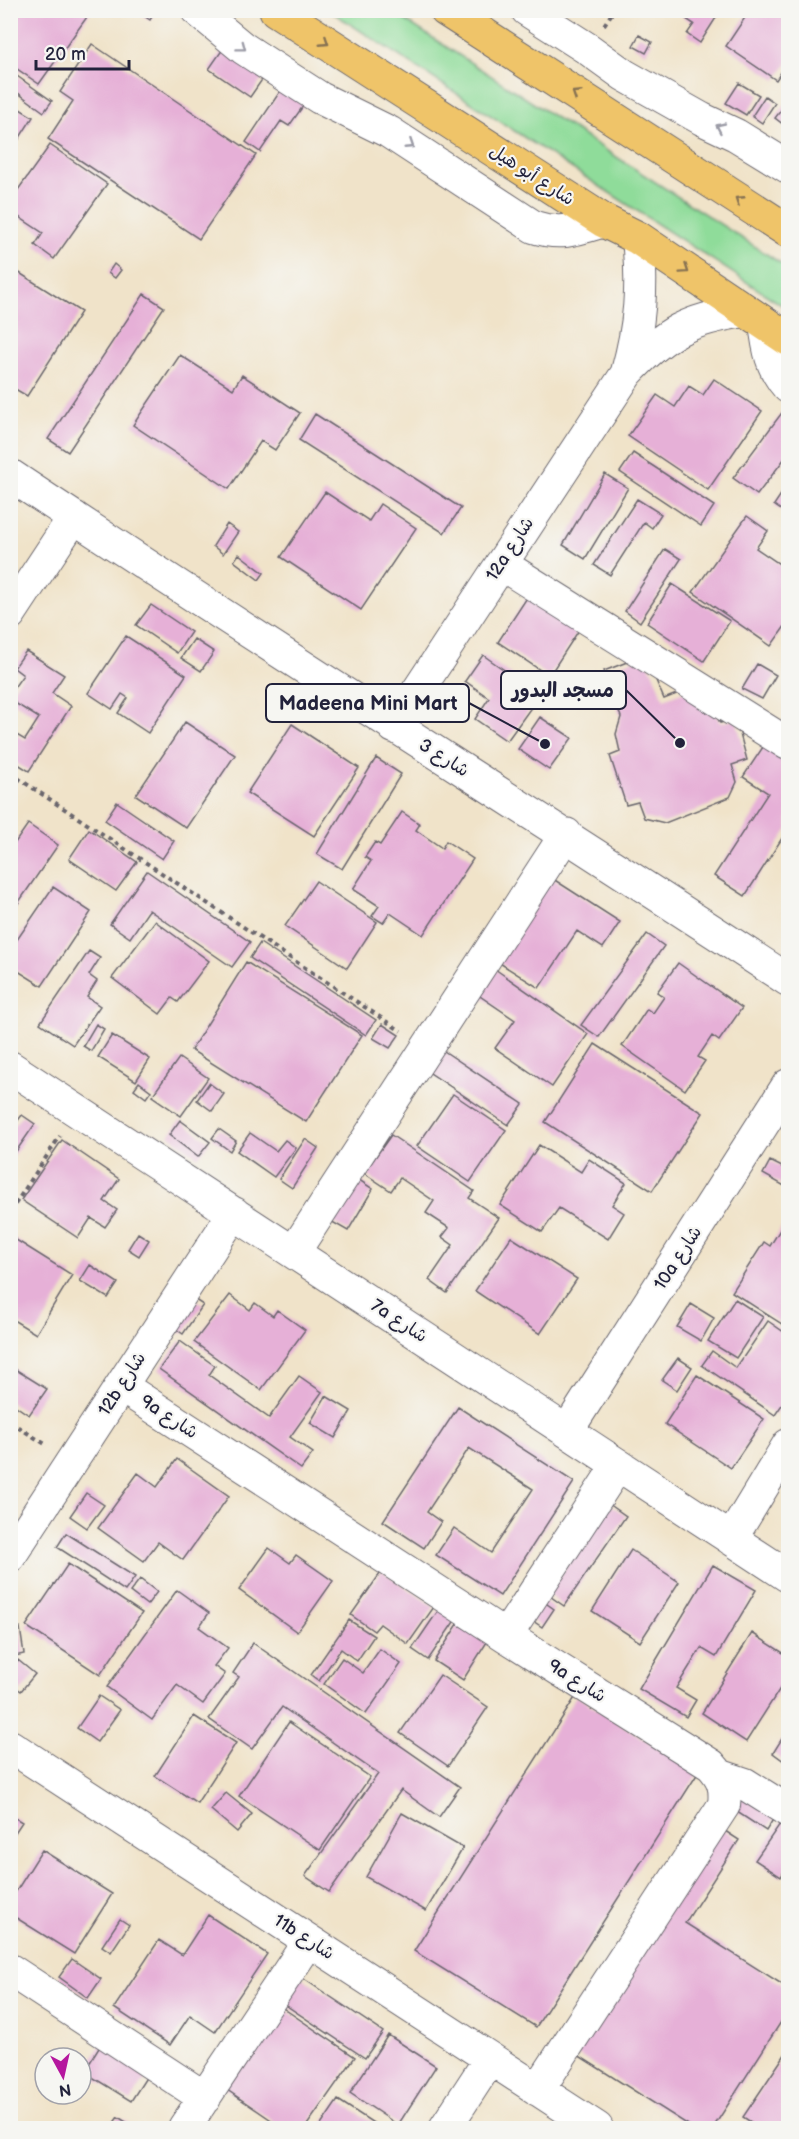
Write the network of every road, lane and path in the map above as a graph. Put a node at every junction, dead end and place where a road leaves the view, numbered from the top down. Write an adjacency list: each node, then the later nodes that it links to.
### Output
1 (197, 10): 6 (street, one-way to 6)
2 (276, 10): 6 (main road, شارع أبو هيل, one-way to 6)
3 (446, 10): 7 (main road, one-way to 3)
4 (527, 10): 5 (street, one-way to 4)
5 (789, 167)
6 (604, 220): 8 (main road, شارع أبو هيل)
7 (789, 231)
8 (638, 238): 9 (main road, شارع أبو هيل, one-way to 9); 10 (street, 12a شارع)
9 (766, 324): 10 (street, 12a شارع); 11 (street)
10 (627, 373): 14 (street, 12a شارع)
11 (789, 387)
12 (10, 475): 13 (street, شارع 3)
13 (74, 517): 15 (street); 16 (street, شارع 3)
14 (501, 564): 16 (street, 12a شارع); 17 (street)
15 (10, 614)
16 (394, 727): 19 (street, شارع 3)
17 (789, 744)
18 (10, 773): 21 (path)
19 (566, 834): 20 (street, شارع 3); 21 (street)
20 (789, 980)
21 (427, 1048): 27 (street)
22 (10, 1067): 24 (street, 7a شارع)
23 (789, 1085): 30 (street, 10a شارع)
24 (77, 1110): 25 (path); 26 (street, 7a شارع)
25 (10, 1212)
26 (234, 1212): 27 (street, 7a شارع); 28 (street, 12b شارع)
27 (294, 1252): 30 (street, 7a شارع)
28 (121, 1386): 32 (street, 12b شارع); 37 (street, 9a شارع)
29 (10, 1422): 32 (path)
30 (567, 1431): 33 (street, 7a شارع)
31 (789, 1445): 34 (street)
32 (72, 1461): 35 (street, 12b شارع)
33 (618, 1465): 34 (street, 7a شارع); 37 (street)
34 (731, 1539): 36 (street, 7a شارع)
35 (10, 1556)
36 (789, 1576)
37 (506, 1636): 39 (street, 9a شارع)
38 (10, 1746): 41 (street, 11b شارع)
39 (722, 1776): 40 (street, 9a شارع); 44 (street)
40 (789, 1811)
41 (309, 1941): 43 (street, 11b شارع); 45 (street)
42 (10, 1970): 45 (street)
43 (490, 2059): 44 (street, 11b شارع); 47 (street)
44 (538, 2090): 48 (street, 11b شارع)
45 (205, 2098): 46 (street)
46 (184, 2128)
47 (445, 2128)
48 (597, 2128)

